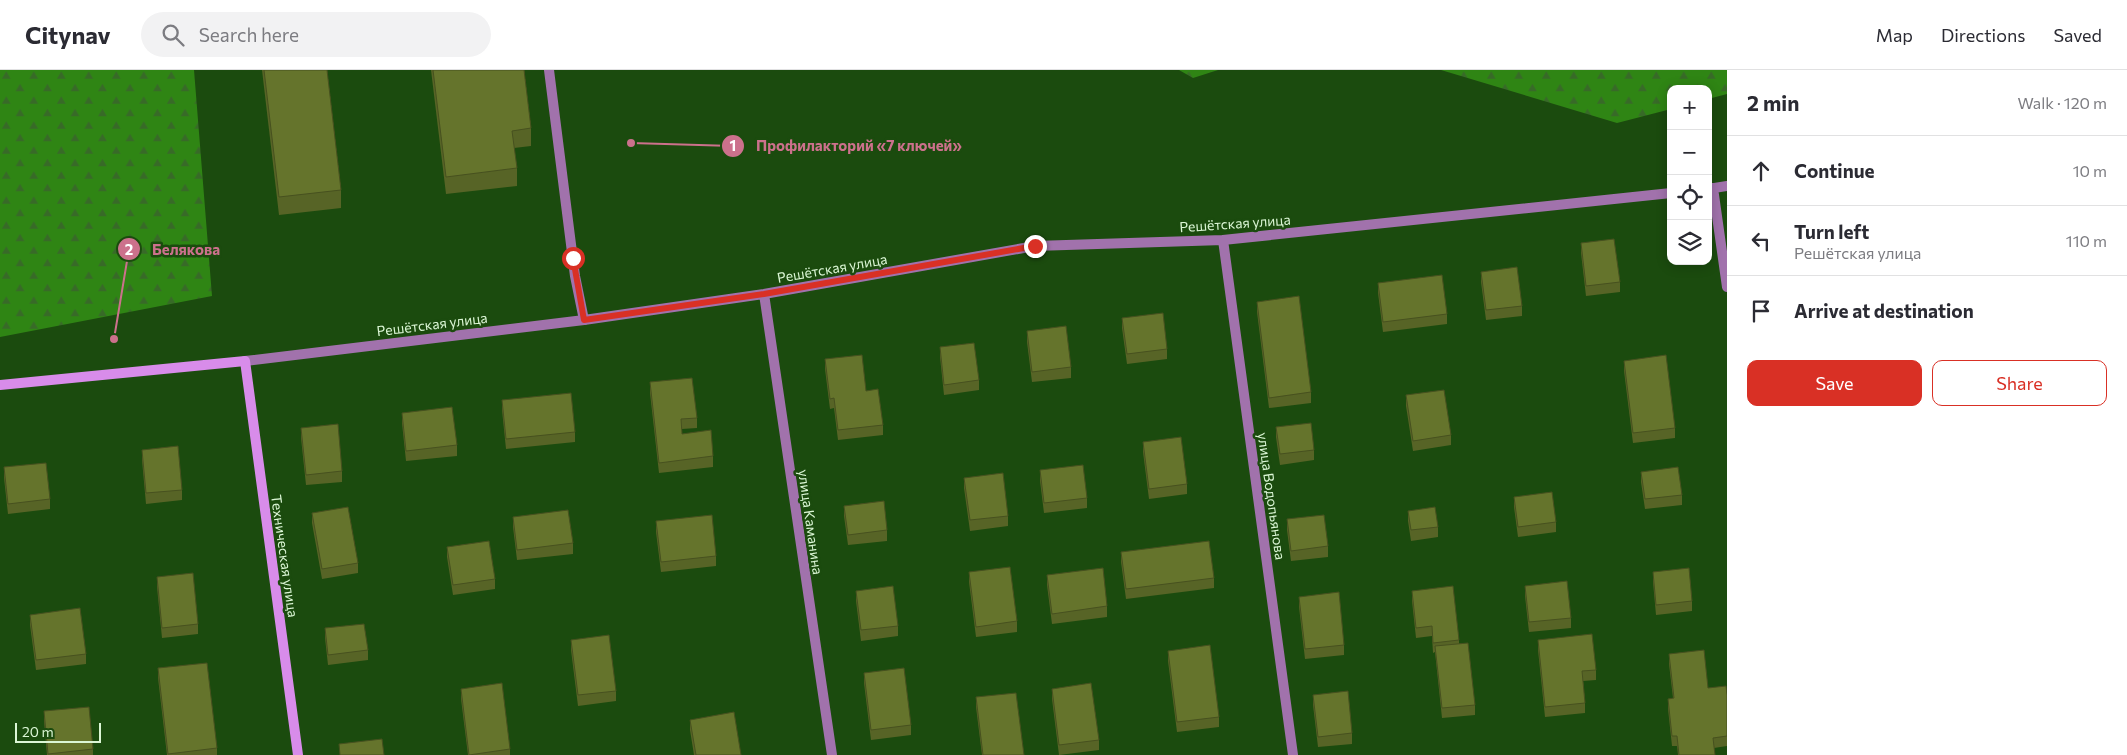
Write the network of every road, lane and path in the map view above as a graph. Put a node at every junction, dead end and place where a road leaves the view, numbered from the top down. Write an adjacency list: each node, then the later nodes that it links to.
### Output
1 (549, 70): 9 (street)
2 (1727, 186): 3 (street)
3 (1712, 188)
4 (1667, 193): 6 (street, Решётская улица)
5 (1712, 194): 7 (street)
6 (1223, 240): 8 (street, Решётская улица); 14 (street, улица Водопьянова)
7 (1727, 287)
8 (764, 294): 9 (street, Решётская улица); 13 (street, улица Каманина)
9 (584, 320): 10 (street, Решётская улица)
10 (245, 361): 11 (street, Решётская улица); 12 (street, Техническая улица)
11 (0, 385)
12 (298, 755)
13 (832, 755)
14 (1294, 755)

